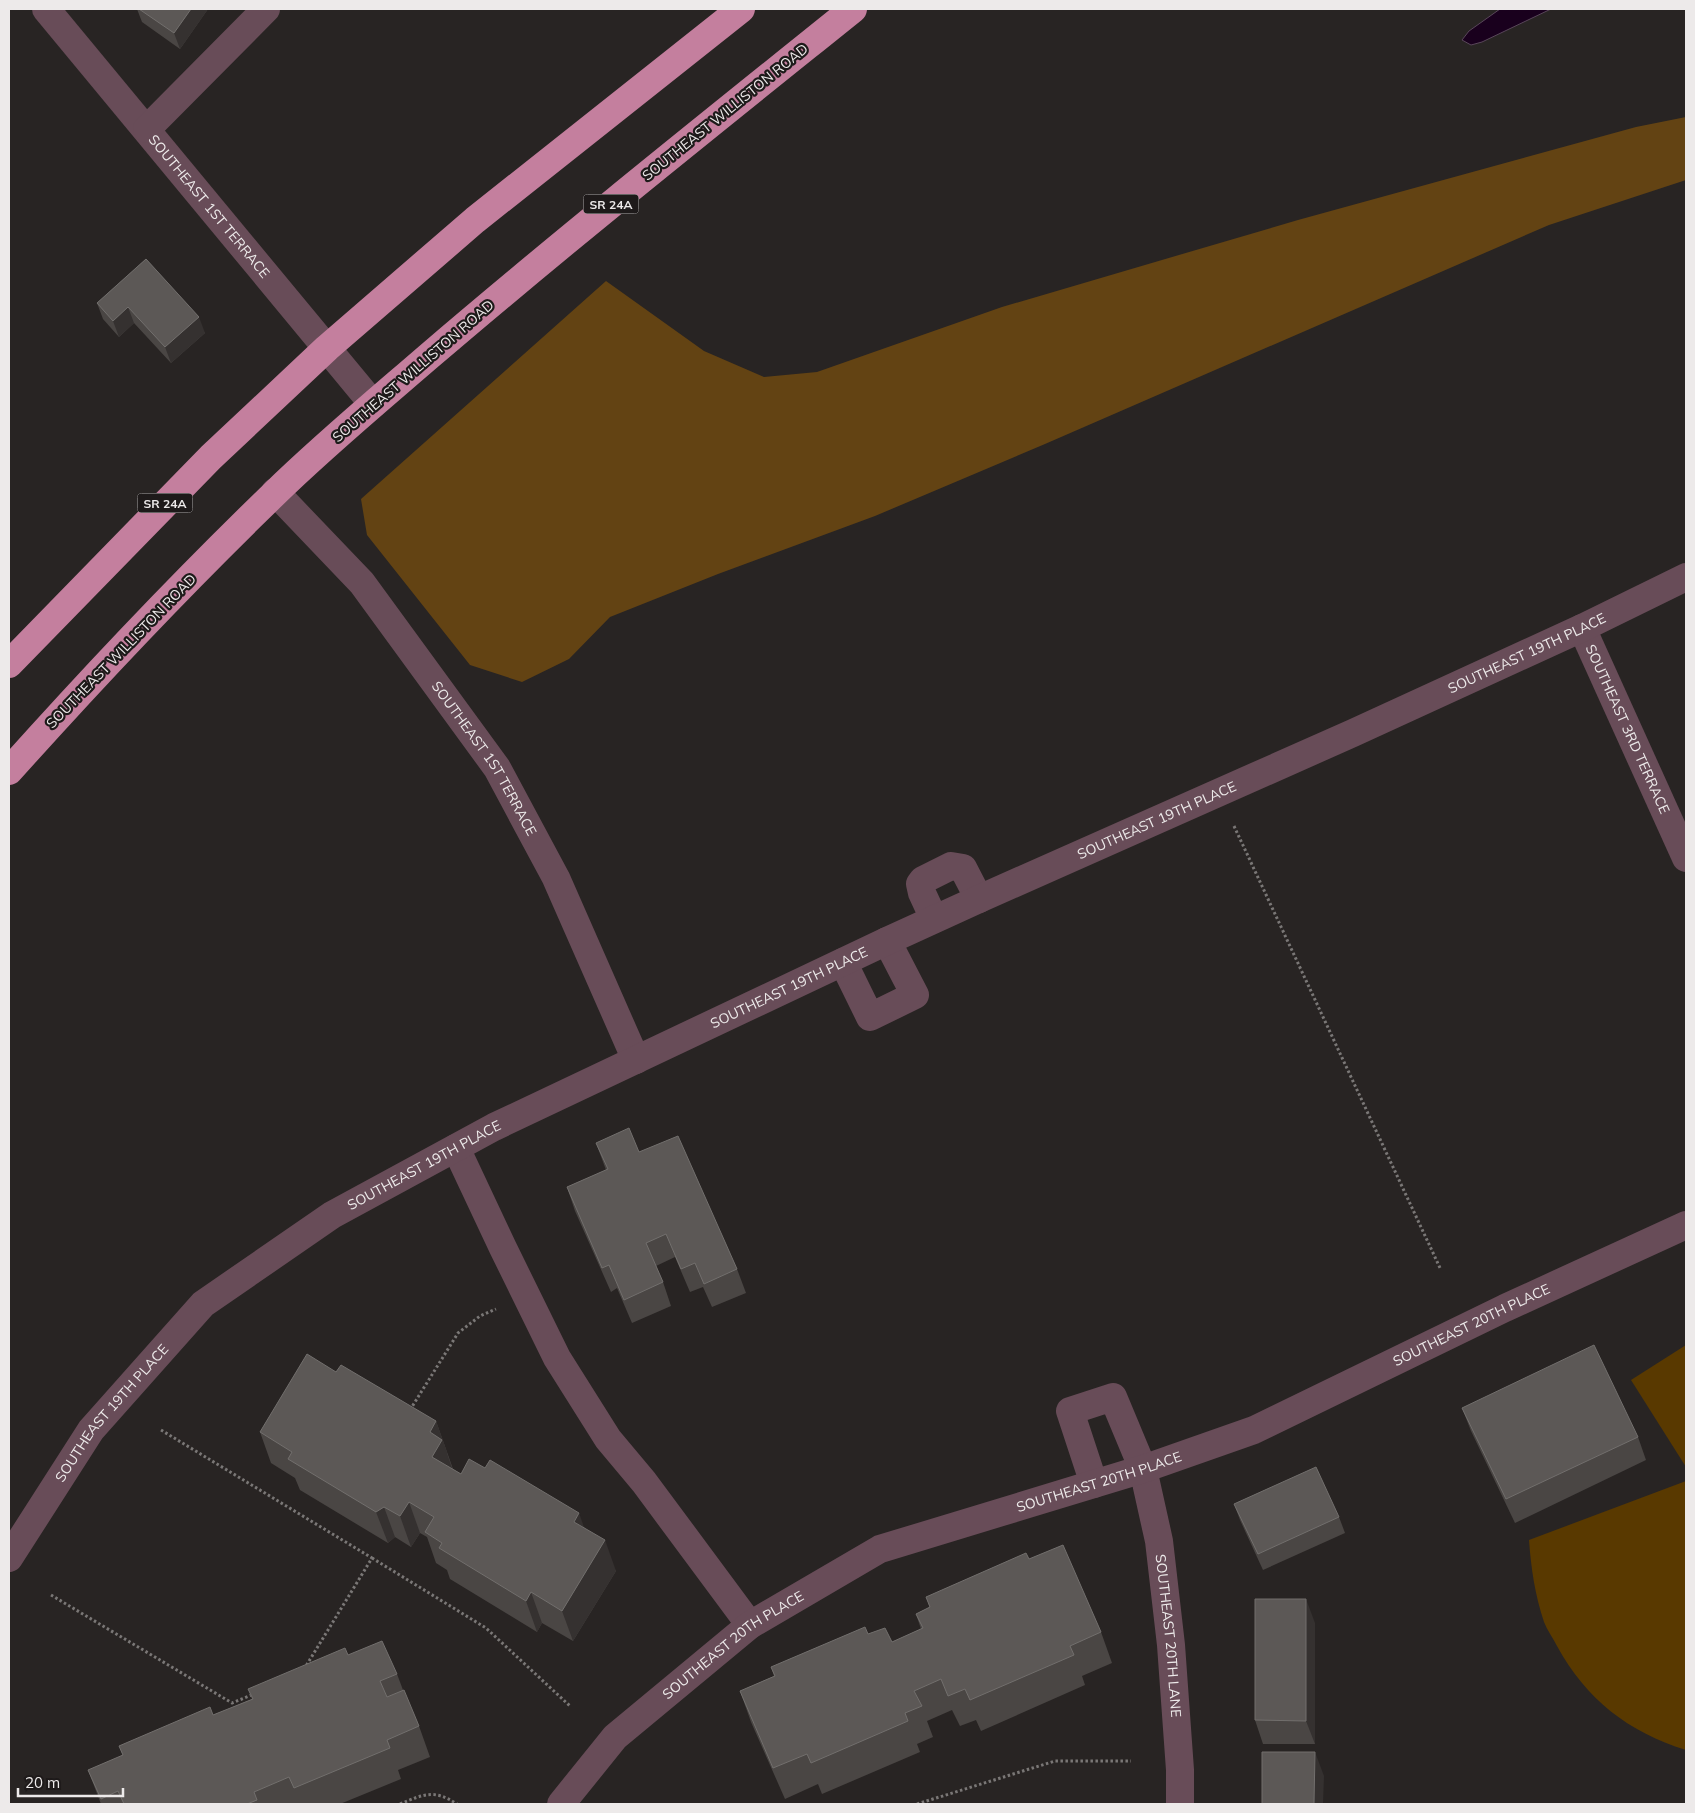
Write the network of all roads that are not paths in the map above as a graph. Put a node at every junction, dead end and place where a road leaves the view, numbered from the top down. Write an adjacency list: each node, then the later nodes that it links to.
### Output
1 (46, 9): 5 (street, SOUTHEAST 1ST TERRACE)
2 (266, 9): 5 (street)
3 (741, 9): 6 (highway, SR 24A)
4 (853, 9): 7 (highway, SOUTHEAST WILLISTON ROAD / SR 24A)
5 (147, 130): 6 (street, SOUTHEAST 1ST TERRACE)
6 (327, 348): 7 (street, SOUTHEAST 1ST TERRACE); 11 (highway, SR 24A)
7 (373, 404): 8 (highway, SOUTHEAST WILLISTON ROAD / SR 24A)
8 (275, 492): 12 (highway, SOUTHEAST WILLISTON ROAD / SR 24A); 18 (street, SOUTHEAST 1ST TERRACE)
9 (1686, 577): 10 (street, SOUTHEAST 19TH PLACE)
10 (1582, 628): 13 (street, SOUTHEAST 3RD TERRACE); 14 (street, SOUTHEAST 19TH PLACE)
11 (9, 664)
12 (9, 771)
13 (1686, 858)
14 (979, 899): 15 (street, SOUTHEAST 19TH PLACE); 15 (street)
15 (934, 919): 16 (street, SOUTHEAST 19TH PLACE)
16 (887, 941): 17 (street, SOUTHEAST 19TH PLACE); 17 (street)
17 (843, 962): 18 (street, SOUTHEAST 19TH PLACE)
18 (636, 1060): 19 (street, SOUTHEAST 19TH PLACE)
19 (456, 1148): 23 (street, SOUTHEAST 19TH PLACE); 24 (street)
20 (1686, 1225): 21 (street, SOUTHEAST 20TH PLACE)
21 (1143, 1469): 22 (street, SOUTHEAST 20TH PLACE); 22 (street, SOUTHEAST 20TH LANE); 26 (street, SOUTHEAST 20TH LANE)
22 (1094, 1484): 24 (street, SOUTHEAST 20TH PLACE)
23 (9, 1558)
24 (750, 1625): 25 (street, SOUTHEAST 20TH PLACE)
25 (562, 1804)
26 (1180, 1804)

